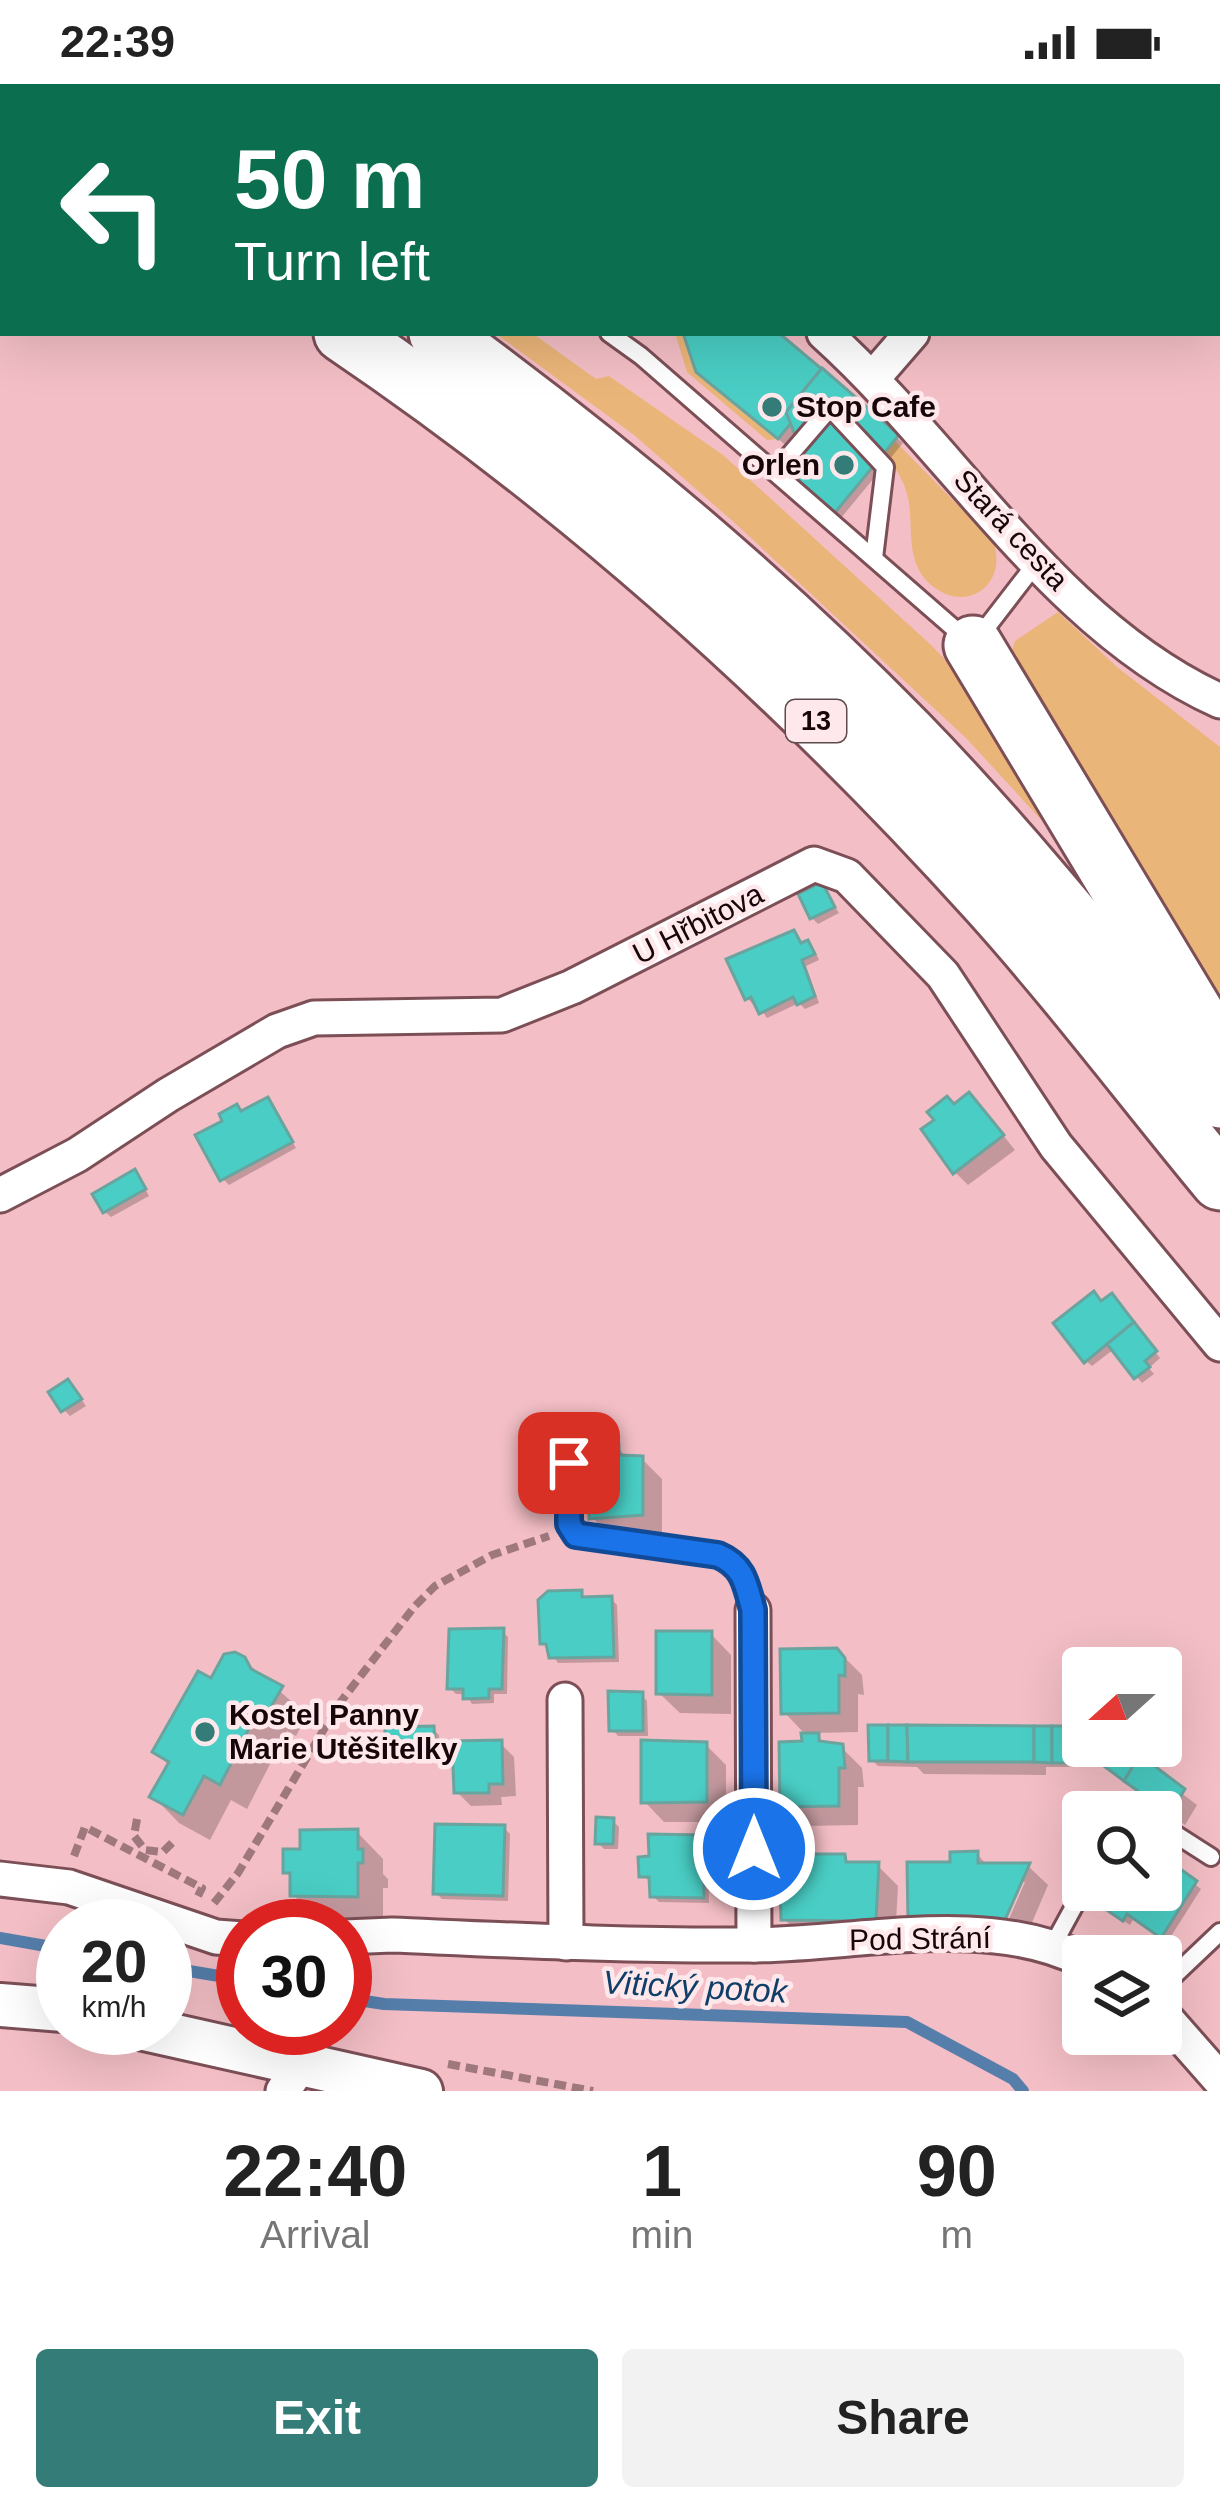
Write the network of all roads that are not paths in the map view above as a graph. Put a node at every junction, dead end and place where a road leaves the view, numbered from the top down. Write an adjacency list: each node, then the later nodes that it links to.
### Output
1 (347, 336): 14 (highway, 13)
2 (442, 336): 13 (highway, 13)
3 (613, 336): 7 (lane)
4 (827, 336): 6 (street, Stará cesta)
5 (909, 336): 6 (street)
6 (873, 377): 9 (street, Stará cesta)
7 (775, 472): 8 (lane); 8 (lane)
8 (874, 558): 10 (lane)
9 (1037, 562): 10 (lane); 11 (street, Stará cesta)
10 (973, 645): 12 (highway)
11 (1220, 701)
12 (1220, 1055)
13 (1220, 1099)
14 (1220, 1181)
15 (0, 1195): 16 (street, U Hřbitova)
16 (1220, 1344)
17 (569, 1463): 18 (lane)
18 (753, 1610): 27 (street)
19 (565, 1700): 26 (street)
20 (1182, 1838): 21 (lane)
21 (1211, 1857)
22 (0, 1879): 25 (street)
23 (1220, 1932): 29 (lane)
24 (372, 1933): 26 (street, Pod Strání)
25 (216, 1937)
26 (566, 1942): 27 (street, Pod Strání)
27 (754, 1945): 28 (street, Pod Strání)
28 (1062, 1950)
29 (1182, 1968)
30 (0, 2005): 31 (street)
31 (36, 2008)
32 (1182, 2036): 35 (street)
33 (192, 2045): 34 (street)
34 (292, 2079): 36 (street)
35 (1220, 2080)
36 (422, 2091)

